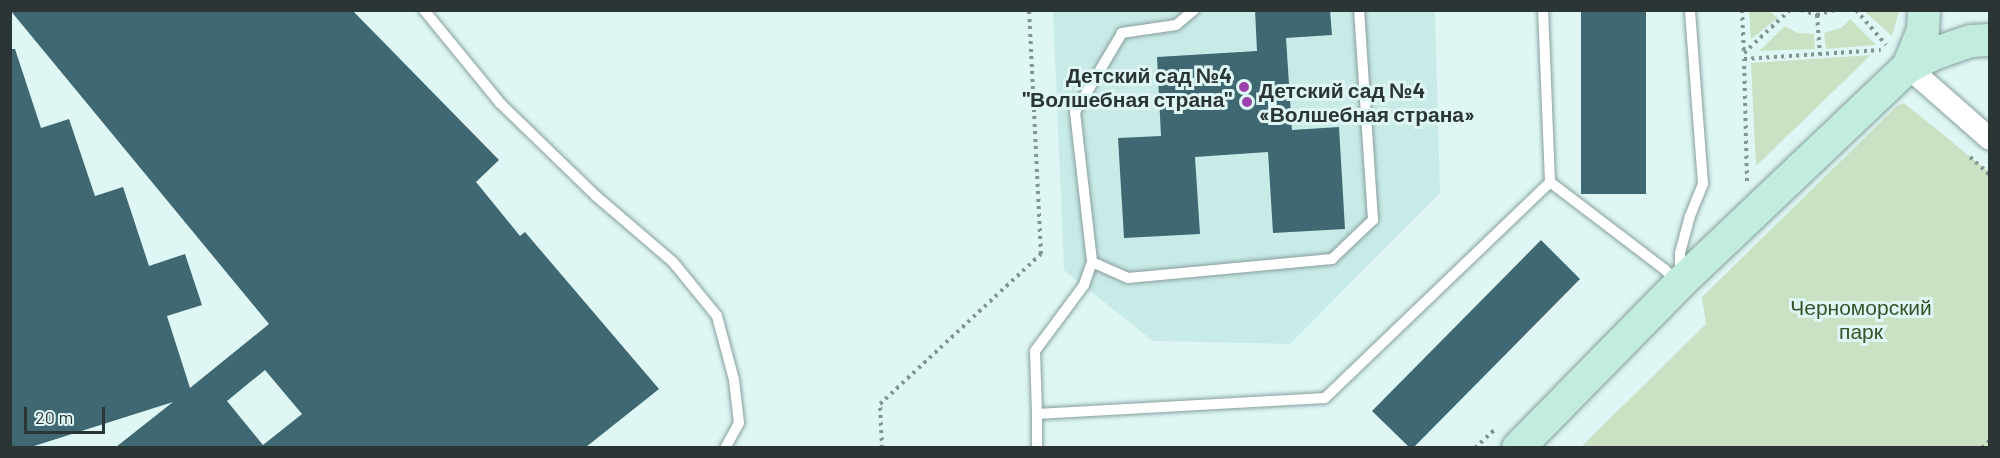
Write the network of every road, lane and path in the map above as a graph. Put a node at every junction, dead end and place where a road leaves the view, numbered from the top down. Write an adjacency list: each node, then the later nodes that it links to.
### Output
1 (424, 10): 25 (lane)
2 (1029, 10): 26 (path)
3 (1194, 10): 21 (lane)
4 (1359, 10): 21 (lane)
5 (1543, 10): 19 (lane)
6 (1690, 10): 22 (lane)
7 (1742, 10): 16 (path)
8 (1790, 10): 16 (path)
9 (1801, 10): 13 (path)
10 (1834, 10): 13 (path)
11 (1856, 10): 15 (path)
12 (1924, 10): 17 (street)
13 (1817, 15): 15 (path)
14 (1989, 40): 17 (street)
15 (1820, 55): 16 (path)
16 (1744, 56): 20 (path)
17 (1908, 68): 18 (street); 22 (street)
18 (1989, 139)
19 (1550, 182): 22 (lane); 23 (lane)
20 (1747, 185)
21 (1092, 262): 23 (lane)
22 (1679, 284): 28 (street)
23 (1036, 414): 27 (lane)
24 (1989, 440): 29 (path)
25 (725, 447)
26 (882, 447)
27 (1036, 447)
28 (1518, 447)
29 (1982, 447)

